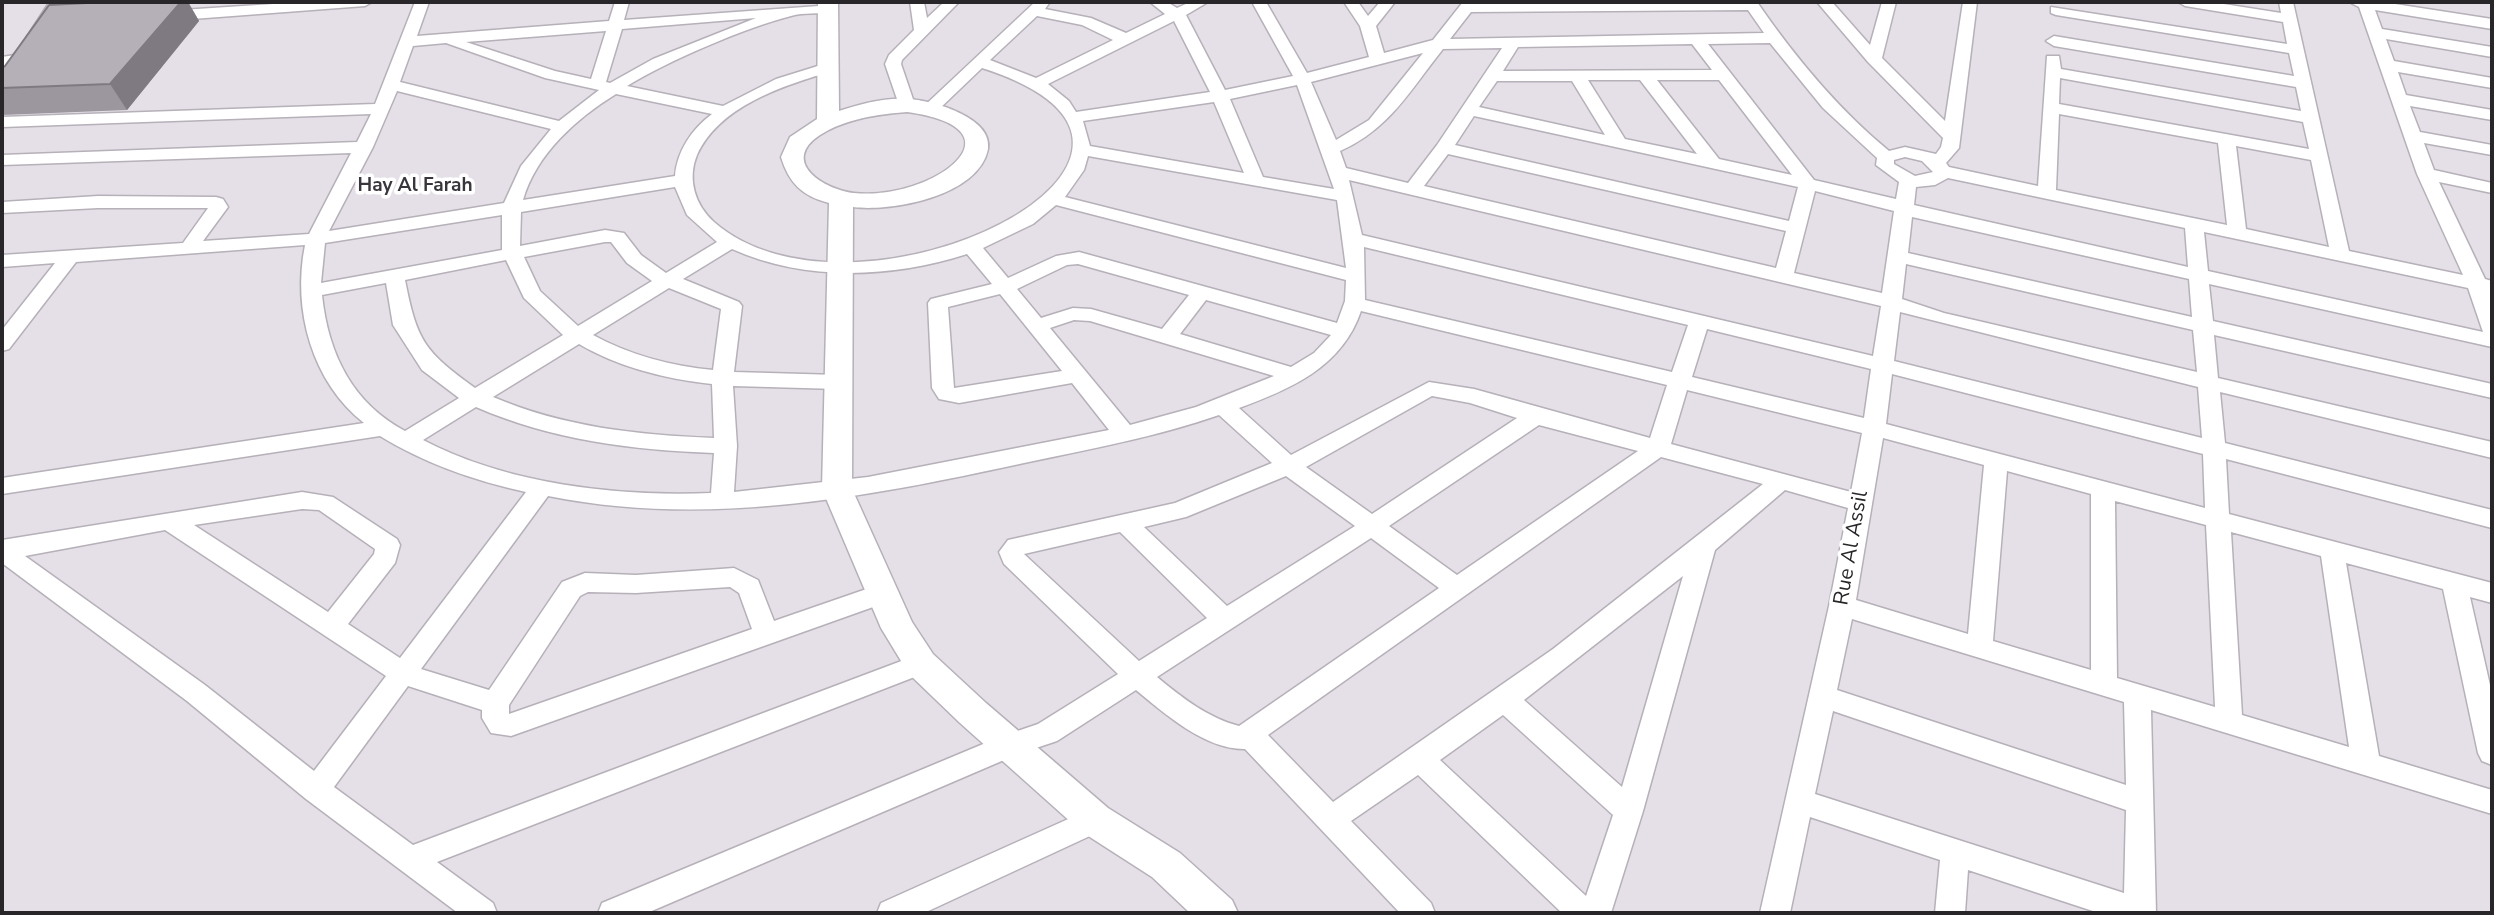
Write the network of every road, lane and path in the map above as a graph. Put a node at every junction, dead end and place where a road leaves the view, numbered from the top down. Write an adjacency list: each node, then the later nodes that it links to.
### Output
1 (36, 2): 47 (main road)
2 (365, 2): 17 (street)
3 (422, 2): 39 (street)
4 (622, 2): 31 (street)
5 (917, 2): 32 (street)
6 (952, 2): 32 (street)
7 (1157, 2): 26 (street)
8 (1201, 2): 26 (street)
9 (1259, 2): 56 (street)
10 (1351, 2): 30 (street)
11 (1388, 2): 30 (street)
12 (1824, 2): 46 (street)
13 (1886, 2): 46 (street)
14 (1970, 2): 76 (street)
15 (2185, 2): 24 (street)
16 (2362, 2): 29 (street); 33 (street)
17 (348, 3): 19 (street)
18 (1751, 3): 21 (street); 34 (street)
19 (295, 4): 28 (street)
20 (828, 5): 25 (street); 50 (street)
21 (1469, 5): 41 (street)
22 (1038, 6): 36 (street); 48 (street)
23 (2056, 6): 38 (street); 42 (street)
24 (2288, 10): 42 (street)
25 (787, 12): 31 (street); 61 (street)
26 (1178, 15): 36 (street); 63 (street)
27 (56, 16): 44 (main road)
28 (156, 16)
29 (2492, 24)
30 (1368, 26): 45 (street)
31 (616, 27): 35 (street); 61 (street)
32 (921, 29): 65 (street)
33 (2376, 33): 43 (street); 49 (street)
34 (1773, 38): 37 (street); 86 (street)
35 (443, 39): 39 (street); 61 (street)
36 (1127, 40): 57 (street)
37 (1696, 40): 40 (street); 52 (street)
38 (2054, 41): 51 (street); 58 (street)
39 (407, 42): 60 (street)
40 (1514, 42): 41 (street); 53 (street)
41 (1437, 44): 45 (street); 81 (street)
42 (2297, 50): 58 (street)
43 (2492, 52)
44 (27, 58): 47 (street); 62 (main road)
45 (1378, 59): 56 (street)
46 (1874, 59): 76 (street)
47 (2, 61)
48 (979, 62): 57 (street); 65 (street)
49 (2388, 65): 59 (street); 64 (street)
50 (827, 68): 69 (street); 73 (street)
51 (2052, 72): 66 (street); 72 (street)
52 (1723, 75): 54 (street); 95 (street)
53 (1493, 76): 55 (street); 68 (street)
54 (1645, 76): 55 (street); 88 (street)
55 (1578, 77): 79 (street)
56 (1304, 79): 63 (street); 81 (street)
57 (1038, 83): 71 (street)
58 (2304, 83): 72 (street)
59 (2492, 83)
60 (389, 84): 67 (street); 75 (street)
61 (606, 86): 69 (street); 75 (street)
62 (2, 91)
63 (1220, 96): 71 (street); 94 (street)
64 (2399, 99): 70 (street); 77 (street)
65 (918, 106): 73 (street); 100 (street)
66 (2051, 108): 78 (street); 98 (street)
67 (382, 109): 74 (street); 80 (street)
68 (1469, 110): 79 (street); 82 (street)
69 (725, 112): 93 (street)
70 (2492, 116)
71 (1074, 117): 83 (street)
72 (2311, 118): 85 (street)
73 (828, 121): 100 (street)
74 (2, 122)
75 (563, 127): 103 (street)
76 (1950, 135): 89 (street)
77 (2413, 136): 84 (street); 91 (street)
78 (2226, 139): 85 (street); 107 (street)
79 (1619, 143): 88 (street)
80 (364, 147): 87 (street); 109 (street)
81 (1332, 148): 90 (street)
82 (1444, 148): 96 (street); 106 (street)
83 (1081, 150): 94 (street); 101 (street)
84 (2492, 150)
85 (2319, 156): 114 (street)
86 (1886, 157): 89 (street); 92 (street)
87 (2, 160)
88 (1714, 165): 95 (street)
89 (1940, 167): 92 (street); 98 (street)
90 (1339, 172): 96 (street); 99 (street)
91 (2426, 174): 97 (street); 124 (street)
92 (1909, 179): 104 (street, Rue Al Assil)
93 (683, 180): 103 (street); 110 (street)
94 (1256, 181): 99 (street)
95 (1808, 184): 104 (street); 106 (street)
96 (1413, 188): 122 (street)
97 (2492, 188)
98 (2047, 192): 105 (street)
99 (1343, 196): 108 (street)
100 (841, 198): 118 (street)
101 (1053, 199): 111 (street); 121 (street)
102 (2, 207): 112 (street)
103 (512, 209): 109 (street); 113 (street)
104 (1904, 209): 116 (street, Rue Al Assil); 120 (street)
105 (2194, 224): 107 (street); 120 (street)
106 (1796, 228): 122 (street)
107 (2237, 233): 114 (street)
108 (1352, 238): 121 (street); 130 (street)
109 (316, 239): 112 (street); 126 (street)
110 (730, 242): 118 (street); 123 (street)
111 (971, 246): 118 (street); 125 (street)
112 (187, 250): 115 (street)
113 (512, 255): 119 (street); 123 (street); 135 (street)
114 (2340, 255): 124 (street)
115 (70, 257): 117 (street); 138 (street)
116 (1899, 257): 128 (street, Rue Al Assil); 132 (street)
117 (2, 261)
118 (842, 265): 143 (street)
119 (394, 274): 126 (street); 147 (street)
120 (2197, 274): 132 (street); 137 (street)
121 (1355, 276): 129 (street)
122 (1783, 278): 128 (street)
123 (666, 281): 135 (street); 142 (street)
124 (2485, 286): 133 (street)
125 (1005, 287): 127 (street); 131 (street); 140 (street)
126 (312, 290): 150 (street)
127 (1201, 293): 134 (street); 136 (street)
128 (1893, 303): 139 (street, Rue Al Assil); 145 (street)
129 (1357, 304): 134 (street); 144 (street)
130 (1699, 321): 139 (street); 144 (street)
131 (1035, 326): 136 (street); 140 (street)
132 (2202, 326): 145 (street); 146 (street)
133 (2492, 329)
134 (1344, 332): 141 (street)
135 (579, 335): 142 (street); 147 (street)
136 (1166, 338): 141 (street)
137 (2492, 340)
138 (2, 344)
139 (1884, 365): 151 (street, Rue Al Assil); 156 (street)
140 (1077, 375): 152 (street)
141 (1294, 375): 148 (street)
142 (722, 379): 143 (street); 154 (street)
143 (838, 382): 163 (street)
144 (1682, 382): 151 (street); 155 (street)
145 (2208, 383): 156 (street); 157 (street)
146 (2492, 391)
147 (474, 398): 153 (street); 154 (street)
148 (1222, 405): 152 (street); 159 (street)
149 (1535, 417): 155 (street); 159 (street); 171 (street)
150 (386, 428): 153 (street); 161 (street)
151 (1874, 428): 158 (street); 166 (street, Rue Al Assil)
152 (1125, 434): 163 (street)
153 (406, 440): 162 (street)
154 (726, 446): 165 (street)
155 (1658, 448): 160 (street); 176 (street)
156 (2214, 448): 167 (street); 169 (street)
157 (2492, 450)
158 (1996, 461): 164 (street); 183 (street)
159 (1289, 466): 170 (street); 171 (street)
160 (1783, 480): 166 (street); 172 (street)
161 (2, 486)
162 (541, 488): 165 (street); 185 (street)
163 (837, 489): 165 (street); 178 (street)
164 (2104, 490): 169 (street); 187 (street)
165 (722, 501)
166 (1859, 503): 179 (street, Rue Al Assil)
167 (2492, 519)
168 (168, 520): 173 (street); 181 (street); 181 (street)
169 (2219, 520): 174 (street); 192 (street)
170 (1125, 522): 180 (street); 186 (street)
171 (1371, 527): 176 (street); 180 (street)
172 (1703, 548): 190 (street); 202 (street)
173 (2, 550): 198 (street)
174 (2332, 551): 175 (street); 197 (street)
175 (2454, 583): 177 (street); 195 (street)
176 (1457, 588): 193 (street)
177 (2492, 593)
178 (881, 594): 182 (street); 184 (street)
179 (1842, 606): 183 (street); 189 (street, Rue Al Assil)
180 (1224, 618): 186 (street)
181 (331, 627): 185 (street)
182 (766, 633): 191 (street); 191 (street)
183 (1980, 647): 187 (street)
184 (921, 664): 194 (street); 206 (street)
185 (404, 674): 191 (street); 198 (street)
186 (1135, 677): 193 (street); 194 (street)
187 (2104, 683): 188 (street)
188 (2137, 693): 192 (street); 200 (street)
189 (1824, 697): 199 (street, Rue Al Assil); 200 (street)
190 (1504, 699): 196 (street); 202 (street)
191 (495, 703)
192 (2230, 722): 197 (street)
193 (1250, 735): 203 (street)
194 (1010, 745): 204 (street); 209 (street)
195 (2492, 753)
196 (1421, 760): 203 (street); 213 (street)
197 (2366, 764): 201 (street)
198 (316, 790): 206 (street)
199 (1802, 802): 205 (street); 215 (street, Rue Al Assil)
200 (2141, 802): 217 (street)
201 (2492, 802)
202 (1629, 811): 214 (street)
203 (1331, 819): 212 (street)
204 (1095, 820): 210 (street); 211 (street)
205 (1955, 852): 207 (street); 216 (street)
206 (411, 859): 208 (street)
207 (2088, 905): 217 (street)
208 (482, 913)
209 (613, 913)
210 (892, 913)
211 (1218, 913)
212 (1420, 913)
213 (1583, 913)
214 (1597, 913)
215 (1775, 913)
216 (1950, 913)
217 (2140, 913)

